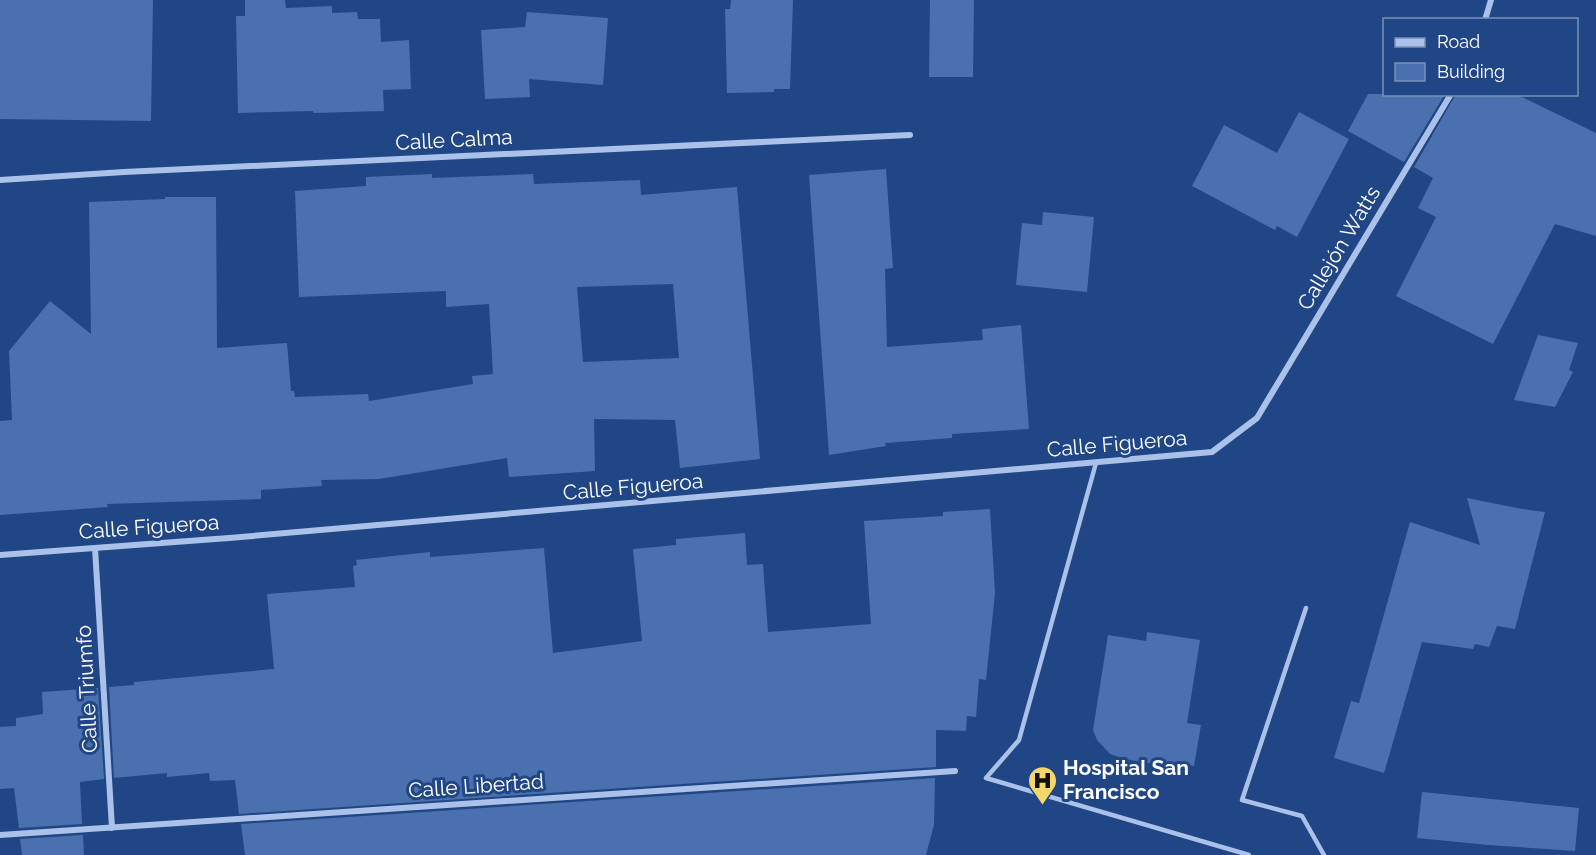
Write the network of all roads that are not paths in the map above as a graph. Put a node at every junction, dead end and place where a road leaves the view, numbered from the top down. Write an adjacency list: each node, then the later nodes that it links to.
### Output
1 (1491, 0): 2 (street)
2 (1486, 18)
3 (1450, 96): 6 (street, Callejón Watts)
4 (910, 135): 5 (street, Calle Calma)
5 (0, 180)
6 (1257, 418): 7 (street, Calle Figueroa)
7 (1096, 463): 8 (street, Calle Figueroa); 14 (lane)
8 (95, 548): 9 (street, Calle Figueroa); 12 (street, Calle Triumfo)
9 (0, 555)
10 (1306, 608): 15 (lane)
11 (955, 771): 12 (street, Calle Libertad)
12 (112, 828): 13 (street, Calle Libertad)
13 (0, 835)
14 (1249, 855)
15 (1324, 855)

